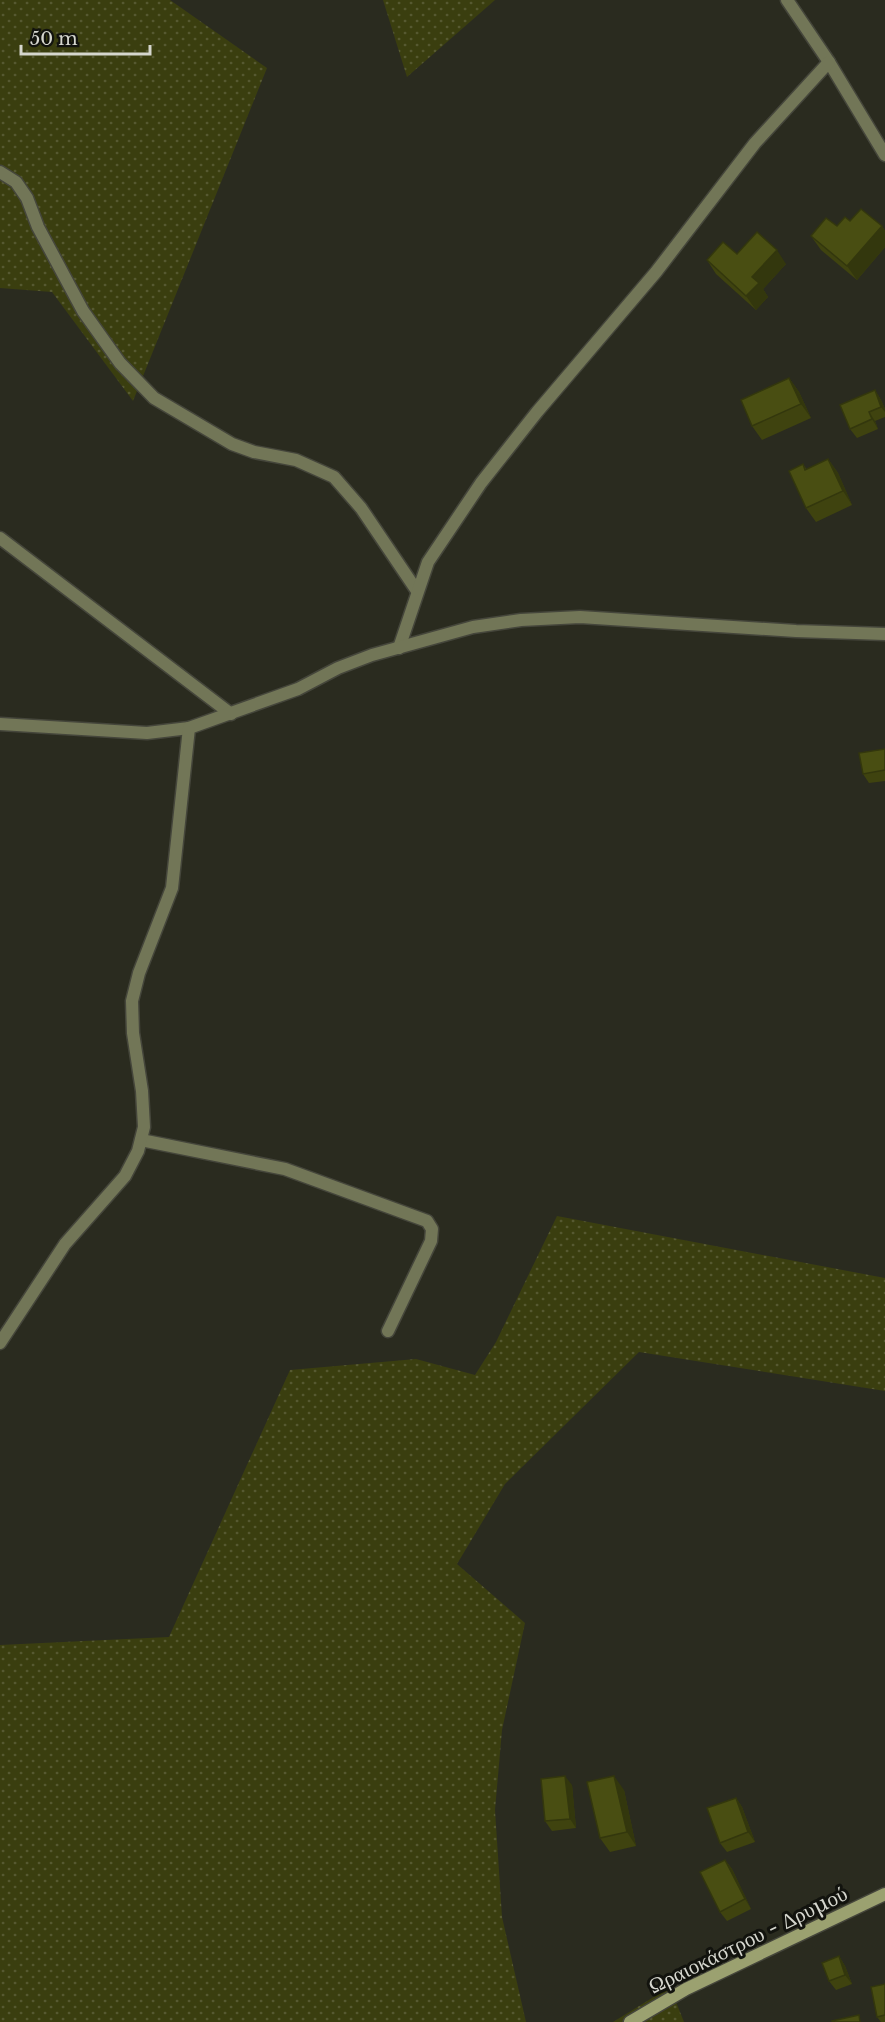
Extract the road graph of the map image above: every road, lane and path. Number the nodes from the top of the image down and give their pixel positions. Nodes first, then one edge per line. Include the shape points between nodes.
1 (787, 0) edge
2 (829, 62) junction
3 (885, 155) edge
4 (0, 172) edge
5 (0, 538) edge
6 (417, 591) junction
7 (885, 634) edge
8 (399, 648) junction
9 (231, 714) junction
10 (0, 724) edge
11 (189, 728) junction
12 (141, 1140) junction
13 (388, 1331) dead end
14 (0, 1343) edge
15 (885, 1894) edge
16 (630, 2022) edge

1 - 2 street
2 - 3 street
2 - 6 street via 755,142 656,272 523,429 445,533
4 - 6 street via 16,182 27,198 82,311 120,363 154,398 232,444 296,460 334,477 361,508
5 - 9 street
6 - 8 street
7 - 8 street via 579,617 473,627
8 - 9 street via 338,668 298,689
9 - 11 street
10 - 11 street via 147,733
11 - 12 street via 172,888 132,1001 143,1100
12 - 13 street via 285,1169 427,1221 432,1229 430,1241
12 - 14 street via 125,1176 65,1244
15 - 16 main road, Ωραιοκάστρου - Δρυμού via 686,1989

